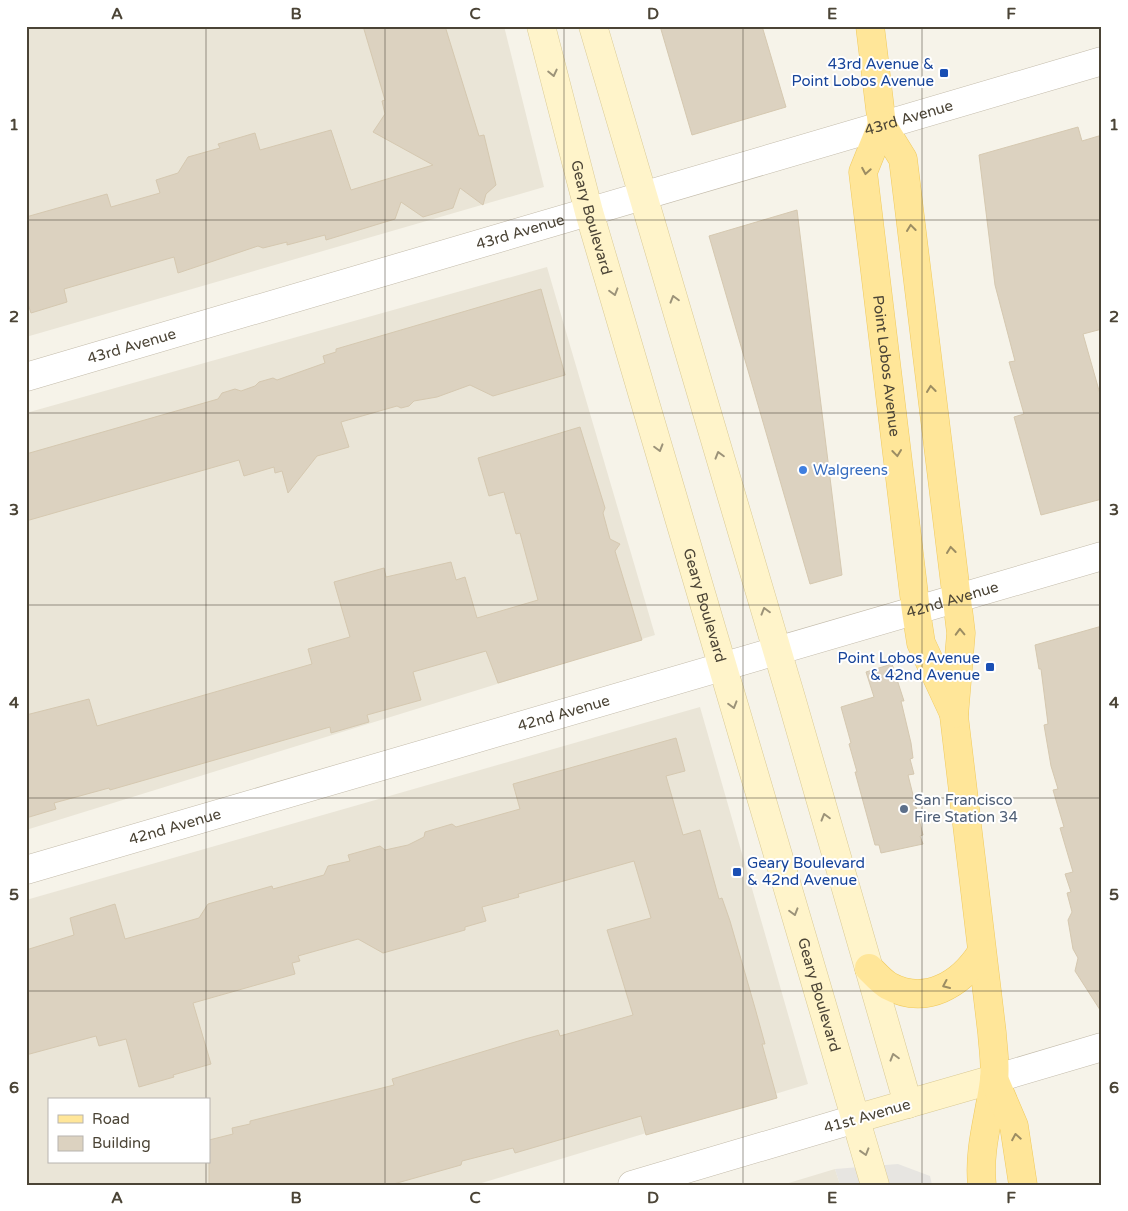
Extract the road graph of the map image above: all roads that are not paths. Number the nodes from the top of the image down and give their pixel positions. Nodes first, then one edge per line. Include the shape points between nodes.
1 (541, 26) edge
2 (593, 26) edge
3 (870, 26) edge
4 (1102, 62) edge
5 (882, 125) junction
6 (644, 196) junction
7 (589, 212) junction
8 (26, 377) edge
9 (1102, 556) edge
10 (957, 598) junction
11 (916, 611) junction
12 (777, 651) junction
13 (723, 667) junction
14 (954, 716) junction
15 (26, 870) edge
16 (981, 953) junction
17 (868, 968) junction
18 (1102, 1047) edge
19 (994, 1078) junction
20 (908, 1104) junction
21 (855, 1119) junction
22 (632, 1185) edge
23 (875, 1185) edge
24 (982, 1185) edge
25 (1024, 1185) edge

1 -> 7 street, Geary Boulevard
2 - 6 street
3 - 5 main road, Point Lobos Avenue
4 - 5 street, 43rd Avenue
5 - 6 street, 43rd Avenue
10 -> 5 main road, Point Lobos Avenue via 903,159
5 -> 11 main road, Point Lobos Avenue via 864,172
6 - 7 street, 43rd Avenue
12 -> 6 street
7 - 8 street, 43rd Avenue
7 -> 13 street, Geary Boulevard
9 - 10 street, 42nd Avenue
10 - 11 street, 42nd Avenue
14 -> 10 main road via 961,633
11 - 12 street, 42nd Avenue
11 - 14 main road via 921,643
12 - 13 street, 42nd Avenue
17 -> 12 street
13 - 15 street, 42nd Avenue
13 -> 21 street, Geary Boulevard
14 - 16 main road
16 -> 17 main road via 960,979 930,992 902,992 887,985
16 - 19 main road via 992,1034
20 -> 17 street
18 - 19 street, 41st Avenue
19 - 20 street, 41st Avenue
19 - 24 main road via 980,1168
25 -> 19 main road via 1014,1126
20 - 21 street, 41st Avenue
21 - 22 street, 41st Avenue
21 -> 23 street, Geary Boulevard

